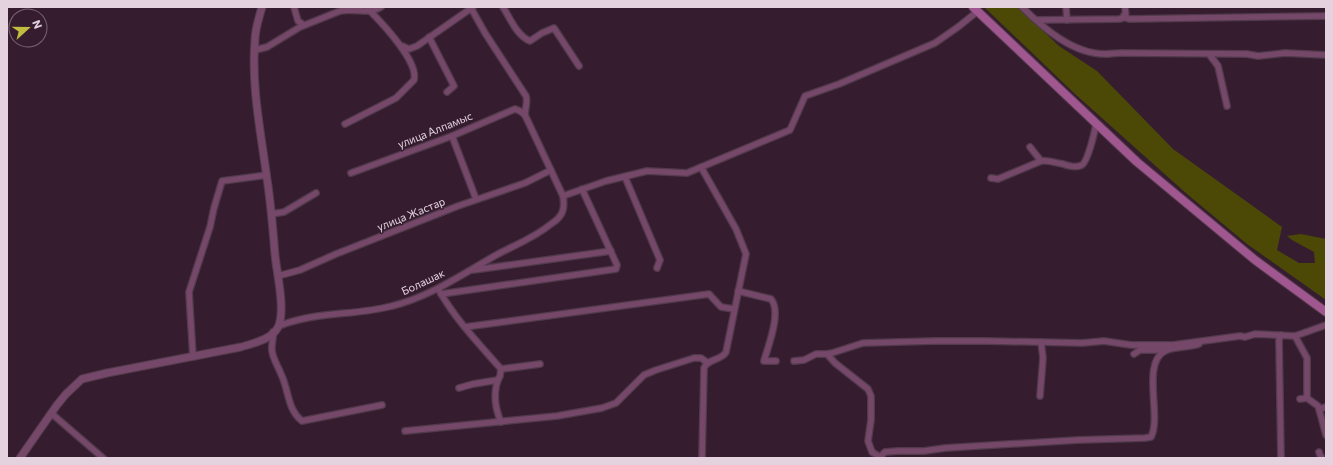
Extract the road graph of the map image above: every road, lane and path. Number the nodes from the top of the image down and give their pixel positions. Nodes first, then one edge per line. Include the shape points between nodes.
1 (294, 7) edge
2 (381, 7) edge
3 (503, 7) edge
4 (1022, 7) edge
5 (1066, 7) edge
6 (1125, 7) edge
7 (262, 8) edge
8 (472, 8) edge
9 (369, 9) edge
10 (975, 9) edge
11 (1326, 16) edge
12 (1124, 17) junction
13 (1142, 18) junction
14 (1035, 20) junction
15 (1068, 20) junction
16 (304, 25) junction
17 (429, 37) junction
18 (401, 46) junction
19 (255, 50) junction
20 (1209, 54) junction
21 (1326, 55) edge
22 (579, 66) dead end
23 (447, 92) dead end
24 (1227, 106) dead end
25 (525, 115) junction
26 (1096, 123) junction
27 (345, 124) dead end
28 (452, 136) junction
29 (1030, 147) dead end
30 (1041, 161) junction
31 (701, 167) junction
32 (551, 170) junction
33 (351, 172) dead end
34 (267, 175) junction
35 (625, 176) junction
36 (992, 178) dead end
37 (582, 189) junction
38 (316, 193) dead end
39 (564, 196) junction
40 (476, 199) junction
41 (271, 214) junction
42 (611, 251) junction
43 (657, 268) dead end
44 (468, 270) junction
45 (278, 276) junction
46 (437, 289) junction
47 (738, 291) junction
48 (441, 294) junction
49 (734, 309) junction
50 (1326, 312) edge
51 (1326, 325) edge
52 (278, 326) junction
53 (465, 326) junction
54 (273, 332) junction
55 (1281, 335) junction
56 (1295, 336) junction
57 (1206, 340) junction
58 (1041, 342) junction
59 (1166, 350) junction
60 (827, 354) junction
61 (1134, 354) dead end
62 (193, 357) junction
63 (776, 361) dead end
64 (794, 361) dead end
65 (708, 363) junction
66 (540, 364) dead end
67 (500, 369) junction
68 (498, 380) junction
69 (459, 388) dead end
70 (1040, 396) dead end
71 (382, 405) dead end
72 (1326, 407) edge
73 (1319, 409) junction
74 (52, 413) junction
75 (501, 422) junction
76 (405, 432) dead end
77 (1326, 435) edge
78 (1319, 452) dead end
79 (20, 458) edge
80 (103, 458) edge
81 (702, 458) edge
82 (880, 458) edge
83 (1282, 458) edge
84 (1322, 458) edge

1 - 16 street via 298,21
2 - 9 street via 375,11
3 - 22 street via 525,40 530,41 554,28
4 - 14 street
5 - 15 street
6 - 12 street
6 - 13 street via 1132,15
7 - 19 street
8 - 17 street
8 - 25 street via 526,96
9 - 16 street via 346,10
9 - 18 street
10 - 26 main road
10 - 31 street via 958,27 935,43 805,96 790,130
11 - 13 street
12 - 13 street
12 - 15 street
14 - 15 street
14 - 20 street via 1064,41 1087,51 1104,54
16 - 19 street via 267,47
17 - 18 street via 412,49
17 - 23 street via 454,86
18 - 27 street via 415,74 414,80 396,98
19 - 34 street via 254,72 258,115
20 - 21 street
20 - 24 street via 1218,66
25 - 28 street, улица Алпамыс via 515,109
25 - 32 street
26 - 30 street via 1089,151 1080,166
26 - 50 main road via 1137,162 1255,260
28 - 33 street, улица Алпамыс
28 - 40 street
29 - 30 street
30 - 36 street via 998,179
31 - 35 street via 687,173 647,171
31 - 47 street via 746,251
32 - 39 street
32 - 40 street, улица Жастар via 525,183
34 - 41 street
34 - 62 street via 222,181 189,292
35 - 37 street
35 - 43 street via 660,260
37 - 39 street
37 - 42 street
38 - 41 street via 284,212
39 - 44 street, Болашак via 560,216 538,235
40 - 45 street, улица Жастар via 300,270
41 - 45 street
42 - 44 street
42 - 48 street via 618,265 616,269
44 - 46 street, Болашак
45 - 52 street
46 - 48 street
46 - 52 street, Болашак via 392,306 308,317
47 - 49 street
47 - 63 street via 774,302 775,318 764,361
48 - 53 street via 457,319
49 - 53 street via 721,307 708,294
49 - 65 street via 726,352 724,356
51 - 56 street
52 - 54 street
53 - 67 street
54 - 62 street via 257,342 241,347
54 - 71 street via 273,356 284,381 289,402 302,421
55 - 56 street
55 - 57 street via 1255,334
55 - 83 street via 1279,340
56 - 73 street via 1308,358 1304,398
57 - 58 street via 1173,345 1131,345 1104,341
57 - 59 street via 1192,347
58 - 60 street via 934,340 863,343
58 - 70 street via 1043,358
59 - 61 street via 1140,350
59 - 82 street via 1155,363 1153,373 1155,427 1151,437 885,452
60 - 64 street via 816,354 804,360
60 - 82 street via 868,389 871,396 868,441 872,452
62 - 74 street via 82,379 66,394
65 - 75 street via 701,358 694,358 644,375 616,403 602,408
65 - 81 street via 704,368
66 - 67 street
67 - 68 street
68 - 69 street
68 - 75 street via 496,407
72 - 73 street
73 - 77 street
74 - 79 street
74 - 80 street
75 - 76 street
78 - 84 street

